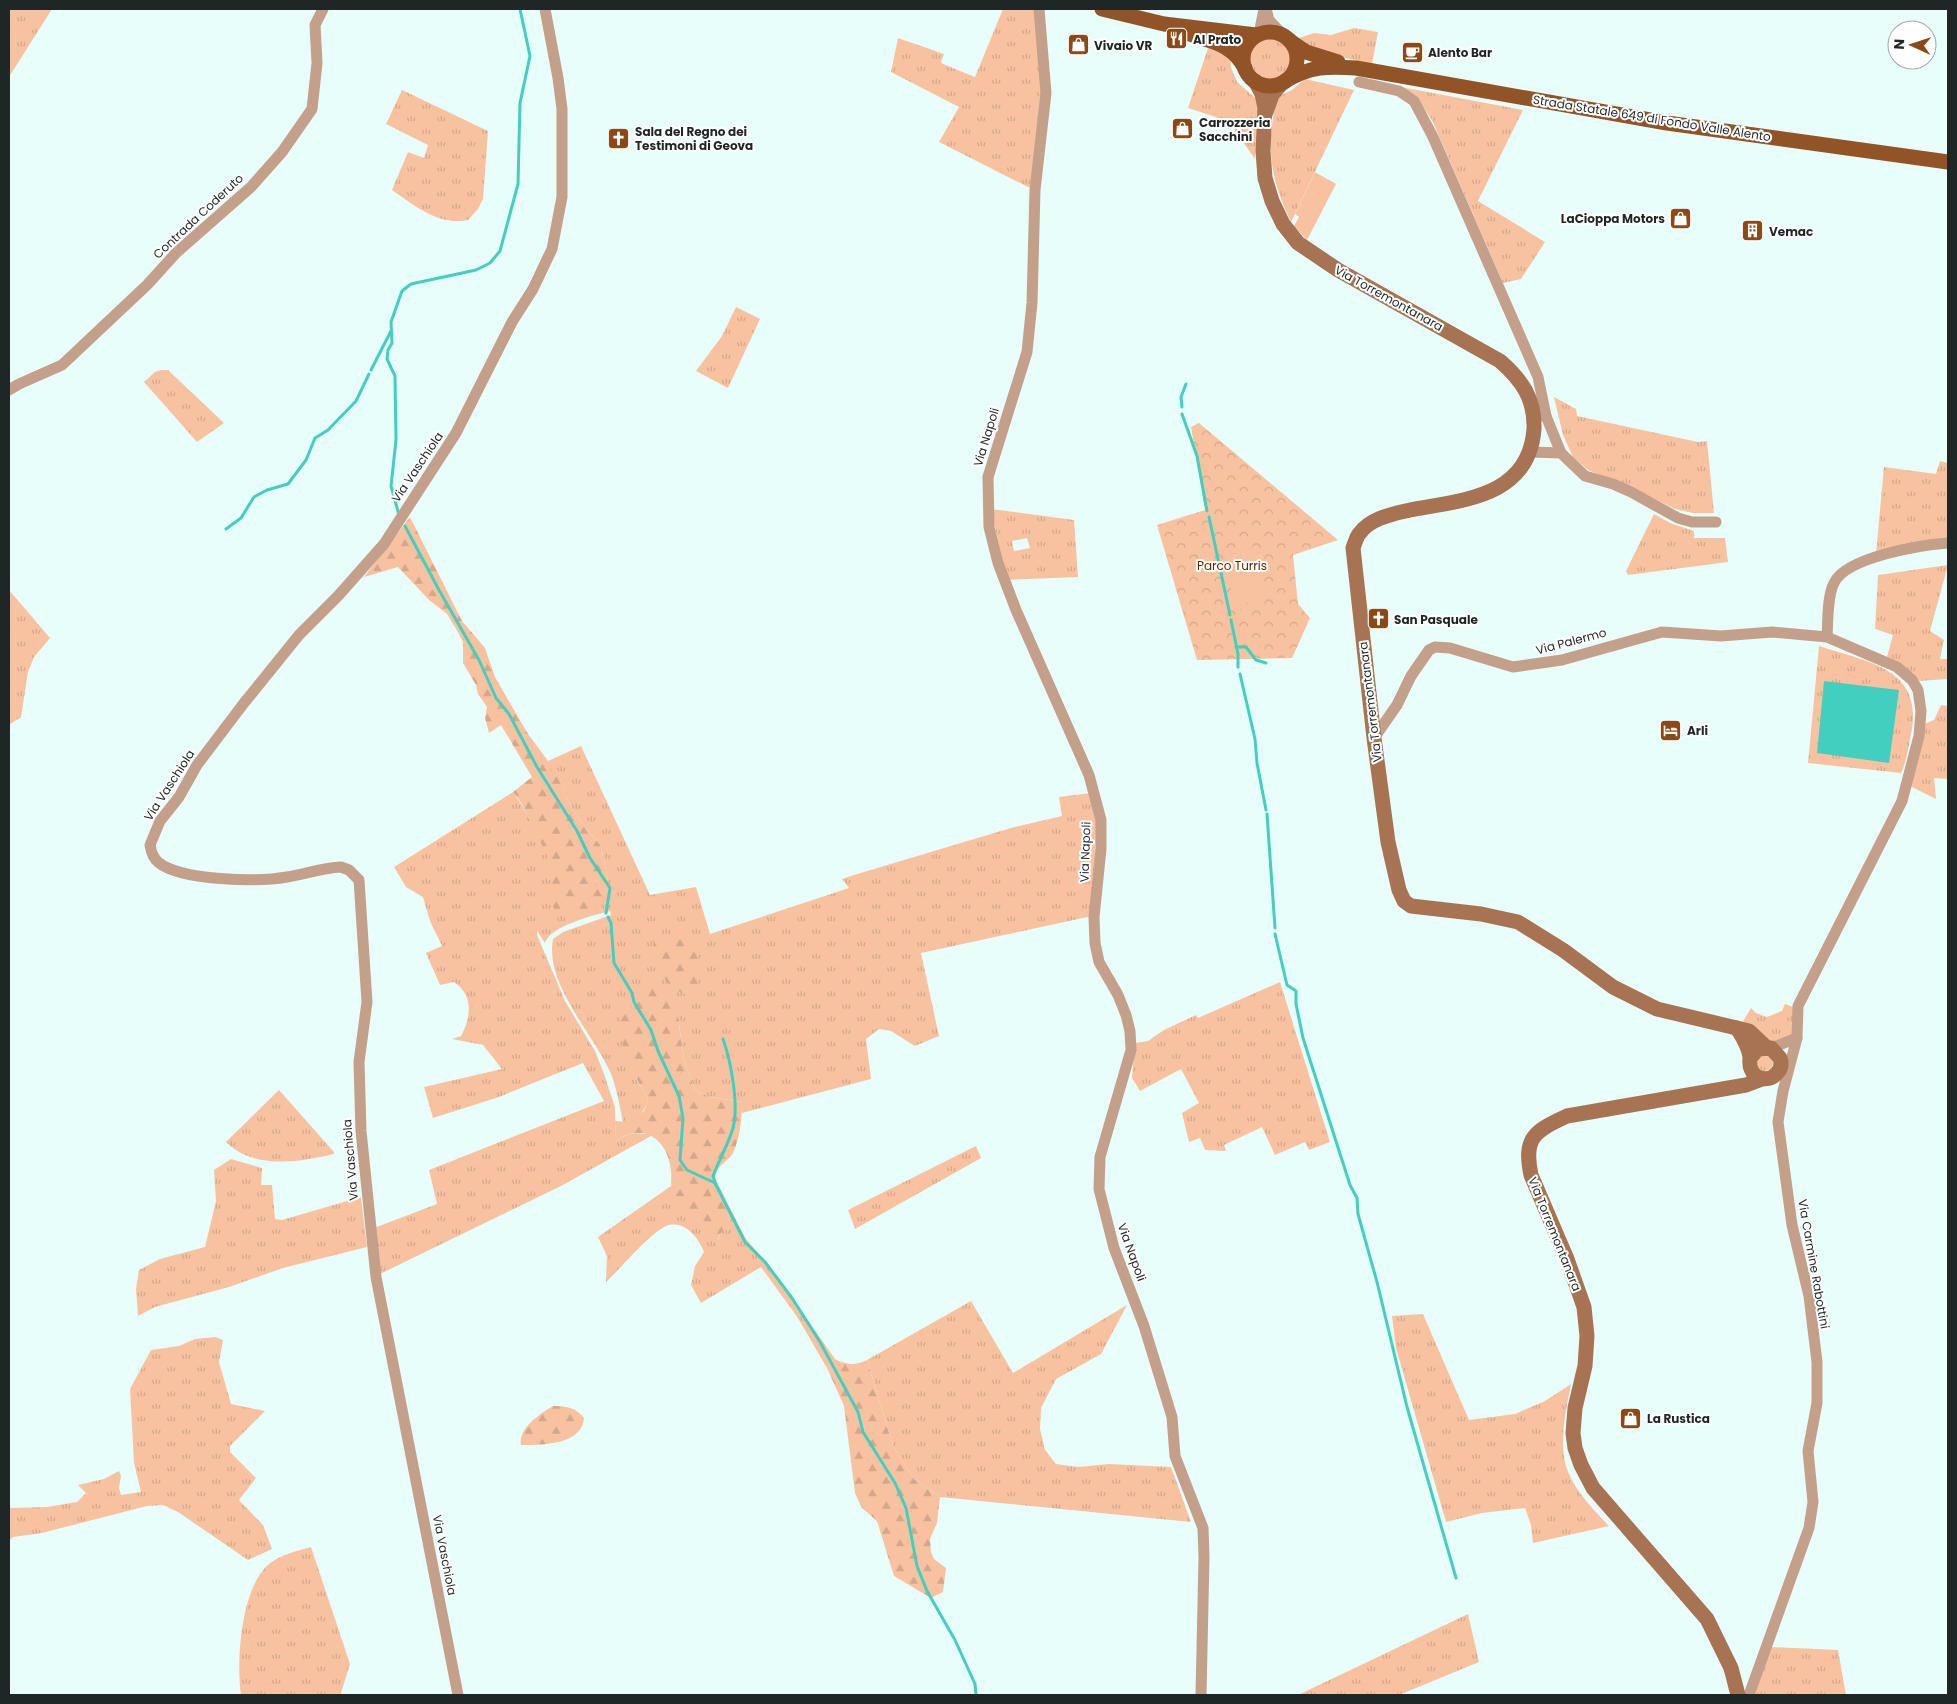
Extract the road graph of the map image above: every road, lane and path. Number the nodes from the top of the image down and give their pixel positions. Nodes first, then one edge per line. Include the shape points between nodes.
1 (323, 9) edge
2 (545, 9) edge
3 (1039, 9) edge
4 (1102, 9) edge
5 (1265, 9) edge
6 (1164, 24) junction
7 (1258, 35) junction
8 (1287, 38) junction
9 (1244, 68) junction
10 (1358, 75) junction
11 (1255, 81) junction
12 (1284, 82) junction
13 (1265, 124) junction
14 (1947, 160) edge
15 (9, 390) edge
16 (1540, 416) junction
17 (1531, 452) junction
18 (1561, 453) junction
19 (1716, 522) dead end
20 (1948, 543) edge
21 (1827, 637) junction
22 (1374, 738) junction
23 (1736, 1028) junction
24 (1797, 1038) junction
25 (1768, 1048) junction
26 (1750, 1063) junction
27 (1764, 1079) junction
28 (1733, 1087) junction
29 (1783, 1091) junction
30 (458, 1695) edge
31 (1201, 1695) edge
32 (1738, 1695) edge
33 (1749, 1695) edge

1 - 15 street, Contrada Coderuto via 316,25 317,63 312,109 282,152 252,186 176,253 147,285 62,365
2 - 30 street, Via Vaschiola via 562,109 562,197 552,249 456,433 384,544 299,635 244,703 197,765 179,797 160,821 150,845 156,860 163,866 211,878 286,877 341,867 355,875 360,885 367,1002 359,1062 361,1131 375,1269
3 - 31 street, Via Napoli via 1046,94 1035,196 1032,303 1027,352 988,477 989,527 998,563 1088,775 1101,820 1095,943 1099,962 1126,1014 1131,1050 1100,1157 1099,1189 1114,1248 1144,1326 1172,1417 1175,1456 1203,1528
4 - 6 main road, Strada Statale 649 di Fondo Valle Alento
5 - 7 street
5 - 8 street via 1269,20
6 - 7 main road, Strada Statale 649 di Fondo Valle Alento
6 - 9 main road, Strada Statale 649 di Fondo Valle Alento via 1224,45 1235,53
7 - 8 main road, Strada Statale 649 di Fondo Valle Alento via 1267,32
7 - 9 main road via 1244,50
8 - 10 main road, Strada Statale 649 di Fondo Valle Alento via 1306,52
8 - 12 main road via 1297,58 1296,67
9 - 11 main road, Strada Statale 649 di Fondo Valle Alento
10 - 12 main road, Strada Statale 649 di Fondo Valle Alento via 1320,67
10 - 14 main road, Strada Statale 649 di Fondo Valle Alento via 1666,123
10 - 16 street, Via Torremontanara via 1414,102 1433,137 1538,377
11 - 12 main road, Strada Statale 649 di Fondo Valle Alento via 1268,86
11 - 13 street, Via Torremontanara via 1264,101
12 - 13 street, Via Torremontanara via 1270,100
13 - 16 street, Via Torremontanara via 1263,151 1267,186 1282,224 1298,242 1338,270 1500,361 1525,387
16 - 17 street, Via Torremontanara
16 - 18 street
17 - 18 street
17 - 22 street, Via Torremontanara via 1514,476 1496,490 1388,514 1369,524 1359,534 1353,548 1353,562
18 - 19 street via 1585,476 1622,488 1678,518 1692,522
20 - 21 street via 1872,557 1844,571 1834,583
21 - 22 street, Via Palermo via 1772,632 1721,636 1662,632 1562,660 1512,668 1435,646 1411,676 1397,705
21 - 24 street, Via Palermo via 1897,667 1918,690 1921,710 1919,736 1902,801 1798,1006
22 - 23 street, Via Torremontanara via 1388,842 1399,890 1406,902 1518,922 1613,987 1658,1009
23 - 25 street via 1749,1031
23 - 26 street
24 - 25 street
24 - 29 street, Via Carmine Rabottini
25 - 26 street via 1758,1049
25 - 27 street via 1779,1055 1781,1066 1778,1073
26 - 27 street via 1755,1075
26 - 28 street via 1743,1079
27 - 28 street, Via Torremontanara
27 - 29 street
28 - 32 street, Via Torremontanara via 1567,1116 1540,1128 1532,1138 1528,1161 1584,1307 1586,1366 1575,1408 1573,1433 1581,1465 1593,1488 1707,1619 1731,1668
29 - 33 street, Via Carmine Rabottini via 1779,1133 1792,1225 1809,1296 1817,1362 1817,1403 1808,1451 1813,1502 1809,1528

